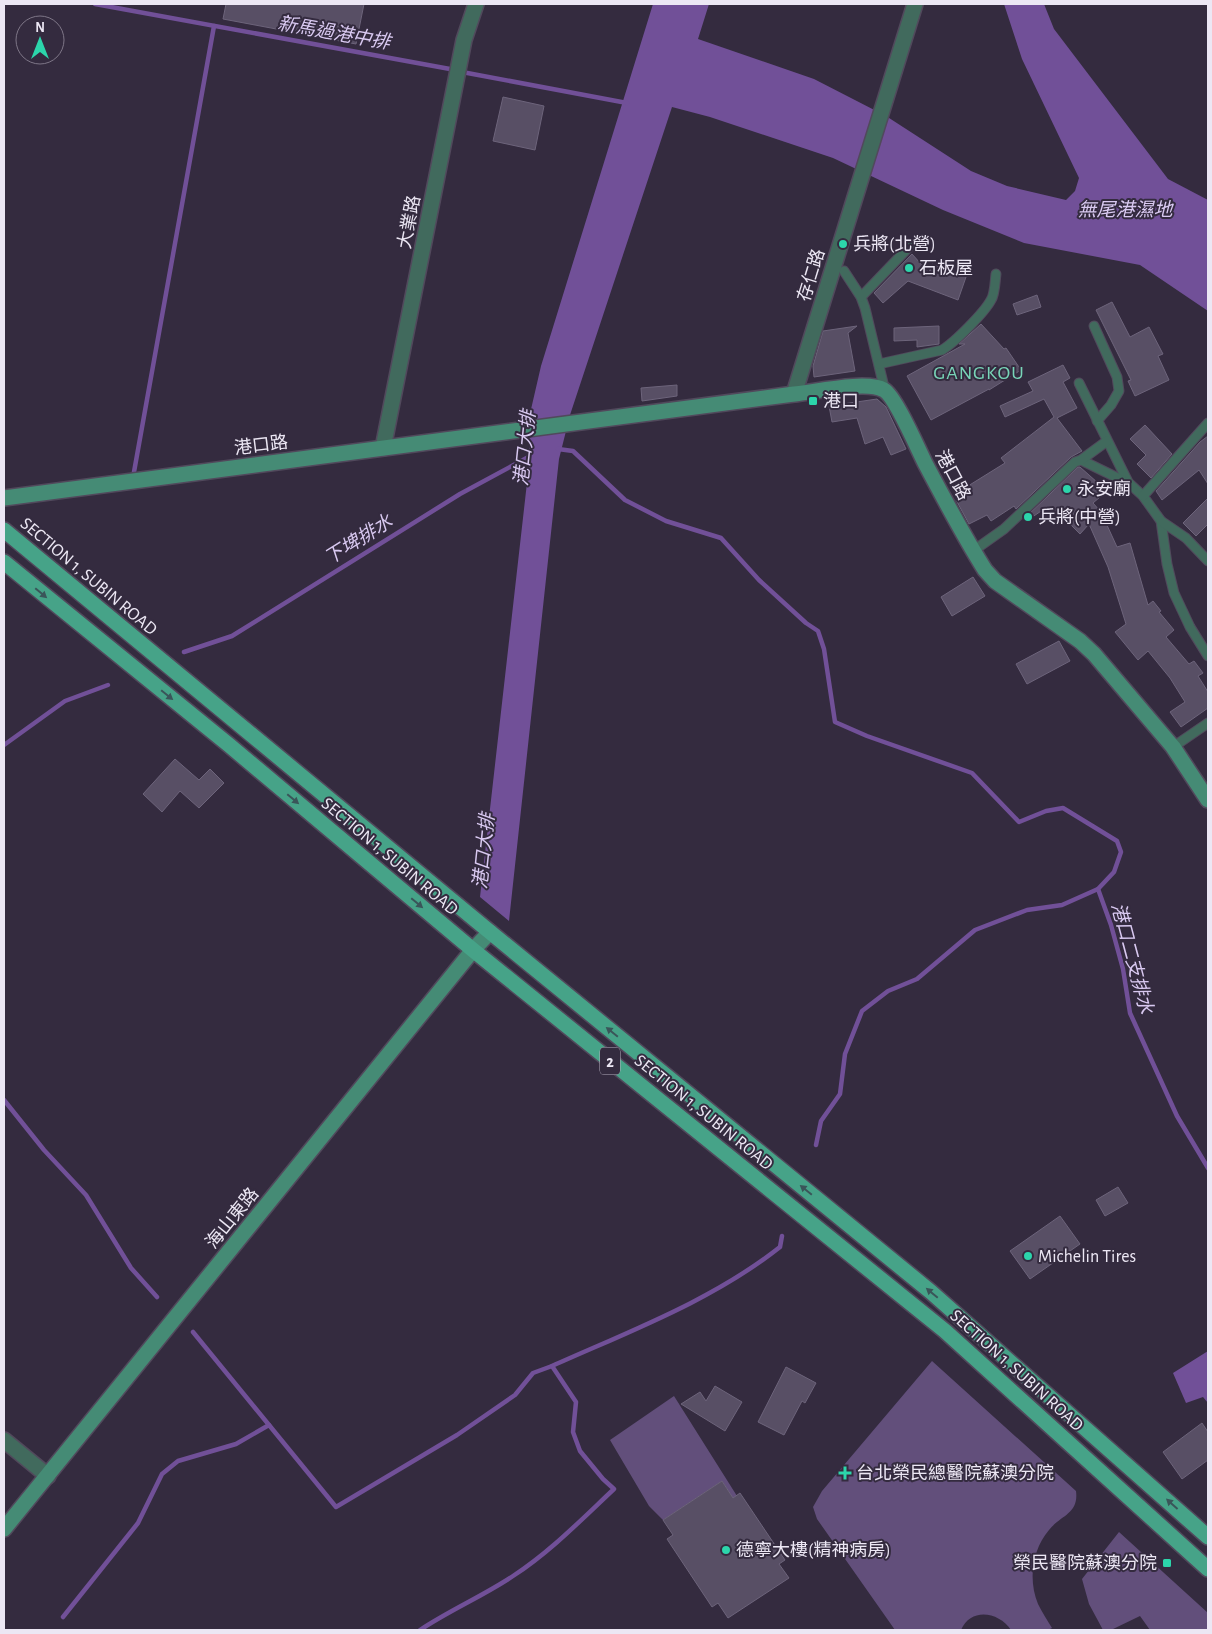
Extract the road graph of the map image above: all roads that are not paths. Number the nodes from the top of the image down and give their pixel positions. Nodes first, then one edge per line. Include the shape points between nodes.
1 (476, 4) edge
2 (915, 4) edge
3 (910, 246) dead end
4 (839, 266) junction
5 (996, 274) dead end
6 (861, 297) junction
7 (1094, 326) dead end
8 (879, 364) junction
9 (1079, 383) dead end
10 (885, 390) junction
11 (794, 394) junction
12 (1097, 421) junction
13 (1208, 423) edge
14 (1107, 441) junction
15 (383, 448) junction
16 (1081, 460) junction
17 (1130, 484) junction
18 (1142, 496) junction
19 (4, 498) edge
20 (1161, 521) junction
21 (4, 530) edge
22 (973, 551) junction
23 (1208, 561) edge
24 (4, 562) edge
25 (1208, 656) edge
26 (1208, 723) edge
27 (243, 727) junction
28 (229, 745) junction
29 (1173, 747) junction
30 (1208, 800) edge
31 (490, 932) junction
32 (473, 950) junction
33 (4, 1440) edge
34 (48, 1476) junction
35 (4, 1529) edge
36 (1208, 1537) edge
37 (1208, 1569) edge

1 - 15 street, 大業路 via 464,40
2 - 4 street, 存仁路 via 864,166
3 - 6 lane
4 - 6 lane
4 - 11 street, 存仁路
5 - 8 lane via 992,300 947,347
6 - 8 lane
7 - 12 lane via 1117,377 1119,390
8 - 10 lane
9 - 12 lane
10 - 11 street via 858,386
10 - 22 street, 港口路
11 - 15 street, 港口路
12 - 14 lane
13 - 18 lane
14 - 16 lane
14 - 17 lane
15 - 19 street, 港口路
16 - 17 lane
16 - 22 lane via 1075,462 1004,529
17 - 18 lane
18 - 20 lane
20 - 23 lane via 1186,538
20 - 25 lane via 1166,564 1174,593
21 - 27 main road, SECTION 1, SUBIN ROAD / 2
22 - 29 street, 港口路 via 995,581 1094,654
24 -> 28 main road, SECTION 1, SUBIN ROAD / 2
26 - 29 lane
27 - 28 main road
27 - 31 main road, SECTION 1, SUBIN ROAD / 2
28 -> 32 main road, SECTION 1, SUBIN ROAD / 2
29 - 30 street, 港口路
31 - 32 street, 海山東路
36 -> 31 main road, SECTION 1, SUBIN ROAD / 2 via 931,1292
32 - 34 street, 海山東路
32 - 37 main road, SECTION 1, SUBIN ROAD / 2 via 945,1331
33 - 34 street
34 - 35 street, 海山東路

